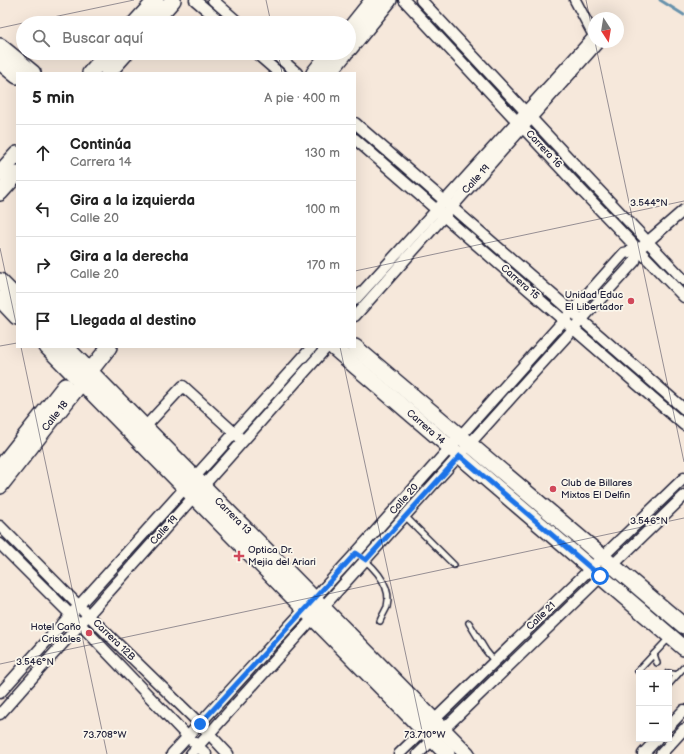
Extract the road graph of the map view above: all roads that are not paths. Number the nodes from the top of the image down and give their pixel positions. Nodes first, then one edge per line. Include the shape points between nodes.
1 (156, 0) edge
2 (173, 0) edge
3 (195, 0) edge
4 (212, 0) edge
5 (373, 0) edge
6 (389, 0) edge
7 (404, 0) edge
8 (421, 0) edge
9 (575, 0) edge
10 (141, 16) edge
11 (159, 16) edge
12 (214, 16) edge
13 (231, 16) edge
14 (356, 21) edge
15 (588, 24) edge
16 (356, 40) edge
17 (0, 46) edge
18 (588, 48) edge
19 (16, 59) edge
20 (17, 60) edge
21 (102, 60) edge
22 (120, 60) edge
23 (264, 60) edge
24 (282, 60) edge
25 (324, 60) edge
26 (339, 60) edge
27 (0, 62) edge
28 (32, 72) edge
29 (91, 72) edge
30 (109, 72) edge
31 (278, 72) edge
32 (296, 72) edge
33 (315, 72) edge
34 (330, 72) edge
35 (16, 75) edge
36 (528, 115) junction
37 (356, 124) edge
38 (520, 124) junction
39 (356, 140) edge
40 (16, 155) edge
41 (573, 163) junction
42 (564, 171) junction
43 (0, 173) edge
44 (16, 175) edge
45 (591, 182) junction
46 (581, 190) junction
47 (0, 193) edge
48 (448, 204) junction
49 (684, 210) edge
50 (440, 213) junction
51 (648, 242) junction
52 (638, 250) junction
53 (504, 253) junction
54 (397, 260) junction
55 (497, 262) junction
56 (684, 280) edge
57 (0, 281) edge
58 (16, 297) edge
59 (684, 297) edge
60 (0, 299) edge
61 (356, 299) edge
62 (572, 311) junction
63 (356, 315) edge
64 (16, 316) edge
65 (564, 320) junction
66 (582, 320) junction
67 (574, 329) junction
68 (356, 347) edge
69 (48, 348) edge
70 (67, 348) edge
71 (95, 348) edge
72 (108, 348) edge
73 (311, 348) edge
74 (326, 348) edge
75 (334, 348) edge
76 (518, 371) junction
77 (82, 373) junction
78 (527, 380) junction
79 (267, 397) junction
80 (275, 405) junction
81 (684, 409) edge
82 (684, 425) edge
83 (145, 427) junction
84 (234, 433) junction
85 (465, 440) junction
86 (243, 441) junction
87 (455, 452) junction
88 (0, 468) edge
89 (684, 478) edge
90 (0, 486) edge
91 (194, 487) junction
92 (684, 496) edge
93 (405, 516) junction
94 (0, 526) edge
95 (0, 544) edge
96 (356, 553) junction
97 (121, 559) junction
98 (366, 560) junction
99 (607, 561) junction
100 (454, 565) dead end
101 (132, 566) junction
102 (596, 572) junction
103 (79, 606) junction
104 (314, 608) junction
105 (70, 615) junction
106 (88, 615) junction
107 (380, 621) dead end
108 (469, 623) dead end
109 (80, 624) junction
110 (684, 626) edge
111 (670, 636) junction
112 (683, 646) edge
113 (41, 648) junction
114 (654, 654) junction
115 (52, 656) junction
116 (494, 662) junction
117 (658, 663) dead end
118 (684, 667) edge
119 (640, 670) edge
120 (672, 674) edge
121 (677, 675) junction
122 (672, 681) edge
123 (0, 693) edge
124 (684, 710) edge
125 (0, 714) edge
126 (672, 723) edge
127 (200, 724) junction
128 (433, 730) junction
129 (684, 730) edge
130 (209, 734) junction
131 (188, 737) junction
132 (654, 742) edge
133 (198, 746) junction
134 (172, 754) edge
135 (191, 754) edge
136 (206, 754) edge
137 (228, 754) edge
138 (399, 754) edge
139 (418, 754) edge
140 (447, 754) edge
141 (467, 754) edge
142 (643, 754) edge
143 (661, 754) edge

1 - 10 street
2 - 11 street
3 - 12 street
4 - 13 street
5 - 14 street
6 - 16 street
7 - 38 street, Carrera 16
8 - 36 street, Carrera 16
9 - 15 street
17 - 19 street
18 - 36 street, Calle 19
20 - 28 street
21 - 29 street
22 - 30 street
23 - 31 street
24 - 32 street
25 - 33 street
26 - 34 street
27 - 35 street
36 - 38 street, Calle 19
36 - 41 street, Carrera 16
37 - 48 street, Carrera 15
38 - 42 street, Carrera 16
38 - 48 street, Calle 19
39 - 50 street, Carrera 15
40 - 43 street
41 - 42 street
41 - 45 street, Carrera 16
42 - 46 street, Carrera 16
44 - 47 street
45 - 46 street
45 - 51 street, Carrera 16
46 - 52 street, Carrera 16
48 - 50 street, Calle 19
48 - 53 street, Carrera 15
49 - 51 street, Calle 20
50 - 54 street, Calle 19
50 - 55 street, Carrera 15
51 - 52 street, Calle 20
51 - 56 street, Carrera 16
52 - 59 street, Carrera 16
52 - 62 street, Calle 20 via 624,253
52 - 66 street, Calle 20 via 635,261
53 - 55 street
53 - 62 street, Carrera 15
54 - 61 street, Calle 19
54 - 63 street, Calle 19
55 - 65 street, Carrera 15
57 - 58 street
60 - 64 street
62 - 65 street, Calle 20
62 - 66 street, Carrera 15
65 - 67 street, Carrera 15
65 - 76 street, Calle 20
66 - 67 street, Calle 20
66 - 81 street, Carrera 15
67 - 78 street, Calle 20
67 - 82 street, Carrera 15
68 - 85 street, Carrera 14
69 - 77 street, Carrera 13
70 - 77 street, Carrera 13
71 - 77 street, Calle 18
72 - 77 street, Calle 18
73 - 79 street, Calle 19
74 - 80 street, Calle 19
75 - 87 street, Carrera 14
76 - 78 street
76 - 85 street, Calle 20
77 - 83 street, Carrera 13
77 - 88 street, Calle 18
77 - 90 street, Calle 18
77 - 91 street, Carrera 13
78 - 85 street, Calle 20
79 - 80 street
79 - 84 street, Calle 19
80 - 86 street, Calle 19
83 - 84 street via 183,386
83 - 91 street, Carrera 13
84 - 86 street
84 - 91 street, Calle 19
85 - 87 street, Calle 20
85 - 99 street, Carrera 14
86 - 91 street, Calle 19
87 - 93 street, Calle 20
87 - 96 street, Calle 20
87 - 102 street, Carrera 14
89 - 99 street, Calle 21
91 - 97 street, Calle 19
91 - 101 street, Calle 19
91 - 104 street, Carrera 13
92 - 99 street, Calle 21
93 - 98 street, Calle 20
93 - 100 lane
94 - 103 street, Carrera 12B
95 - 105 street, Carrera 12B
96 - 98 lane
96 - 104 street, Calle 20
97 - 101 street
97 - 103 street, Calle 19
98 - 104 street, Calle 20
98 - 107 lane via 384,582 387,590 387,606
99 - 102 street, Calle 21
99 - 110 street, Carrera 14
101 - 106 street, Calle 19
102 - 111 street, Carrera 14
102 - 116 street, Calle 21
102 - 128 street, Calle 21
103 - 105 street, Calle 19
103 - 106 street, Carrera 12B
104 - 127 street, Calle 20
104 - 128 street, Carrera 13
104 - 130 street, Calle 20
105 - 109 street, Carrera 12B
105 - 113 street, Calle 19
106 - 109 street, Calle 19
106 - 127 street, Carrera 12B
108 - 116 lane
109 - 115 street, Calle 19
109 - 131 street, Carrera 12B
111 - 112 street, Carrera 14
111 - 114 lane
113 - 115 street
113 - 123 street, Calle 19
114 - 117 lane
114 - 119 lane
115 - 125 street, Calle 19
116 - 128 street, Calle 21
118 - 121 lane
120 - 121 lane
121 - 122 lane
124 - 126 street
127 - 130 street, Carrera 12B
127 - 131 street, Calle 20
128 - 138 street, Calle 21
128 - 139 street, Calle 21
128 - 140 street, Carrera 13
128 - 141 street, Carrera 13
129 - 143 street
130 - 133 street, Calle 20
130 - 137 street, Carrera 12B
131 - 133 street, Carrera 12B
131 - 134 street, Calle 20
132 - 142 street
133 - 135 street, Calle 20
133 - 136 street, Carrera 12B

